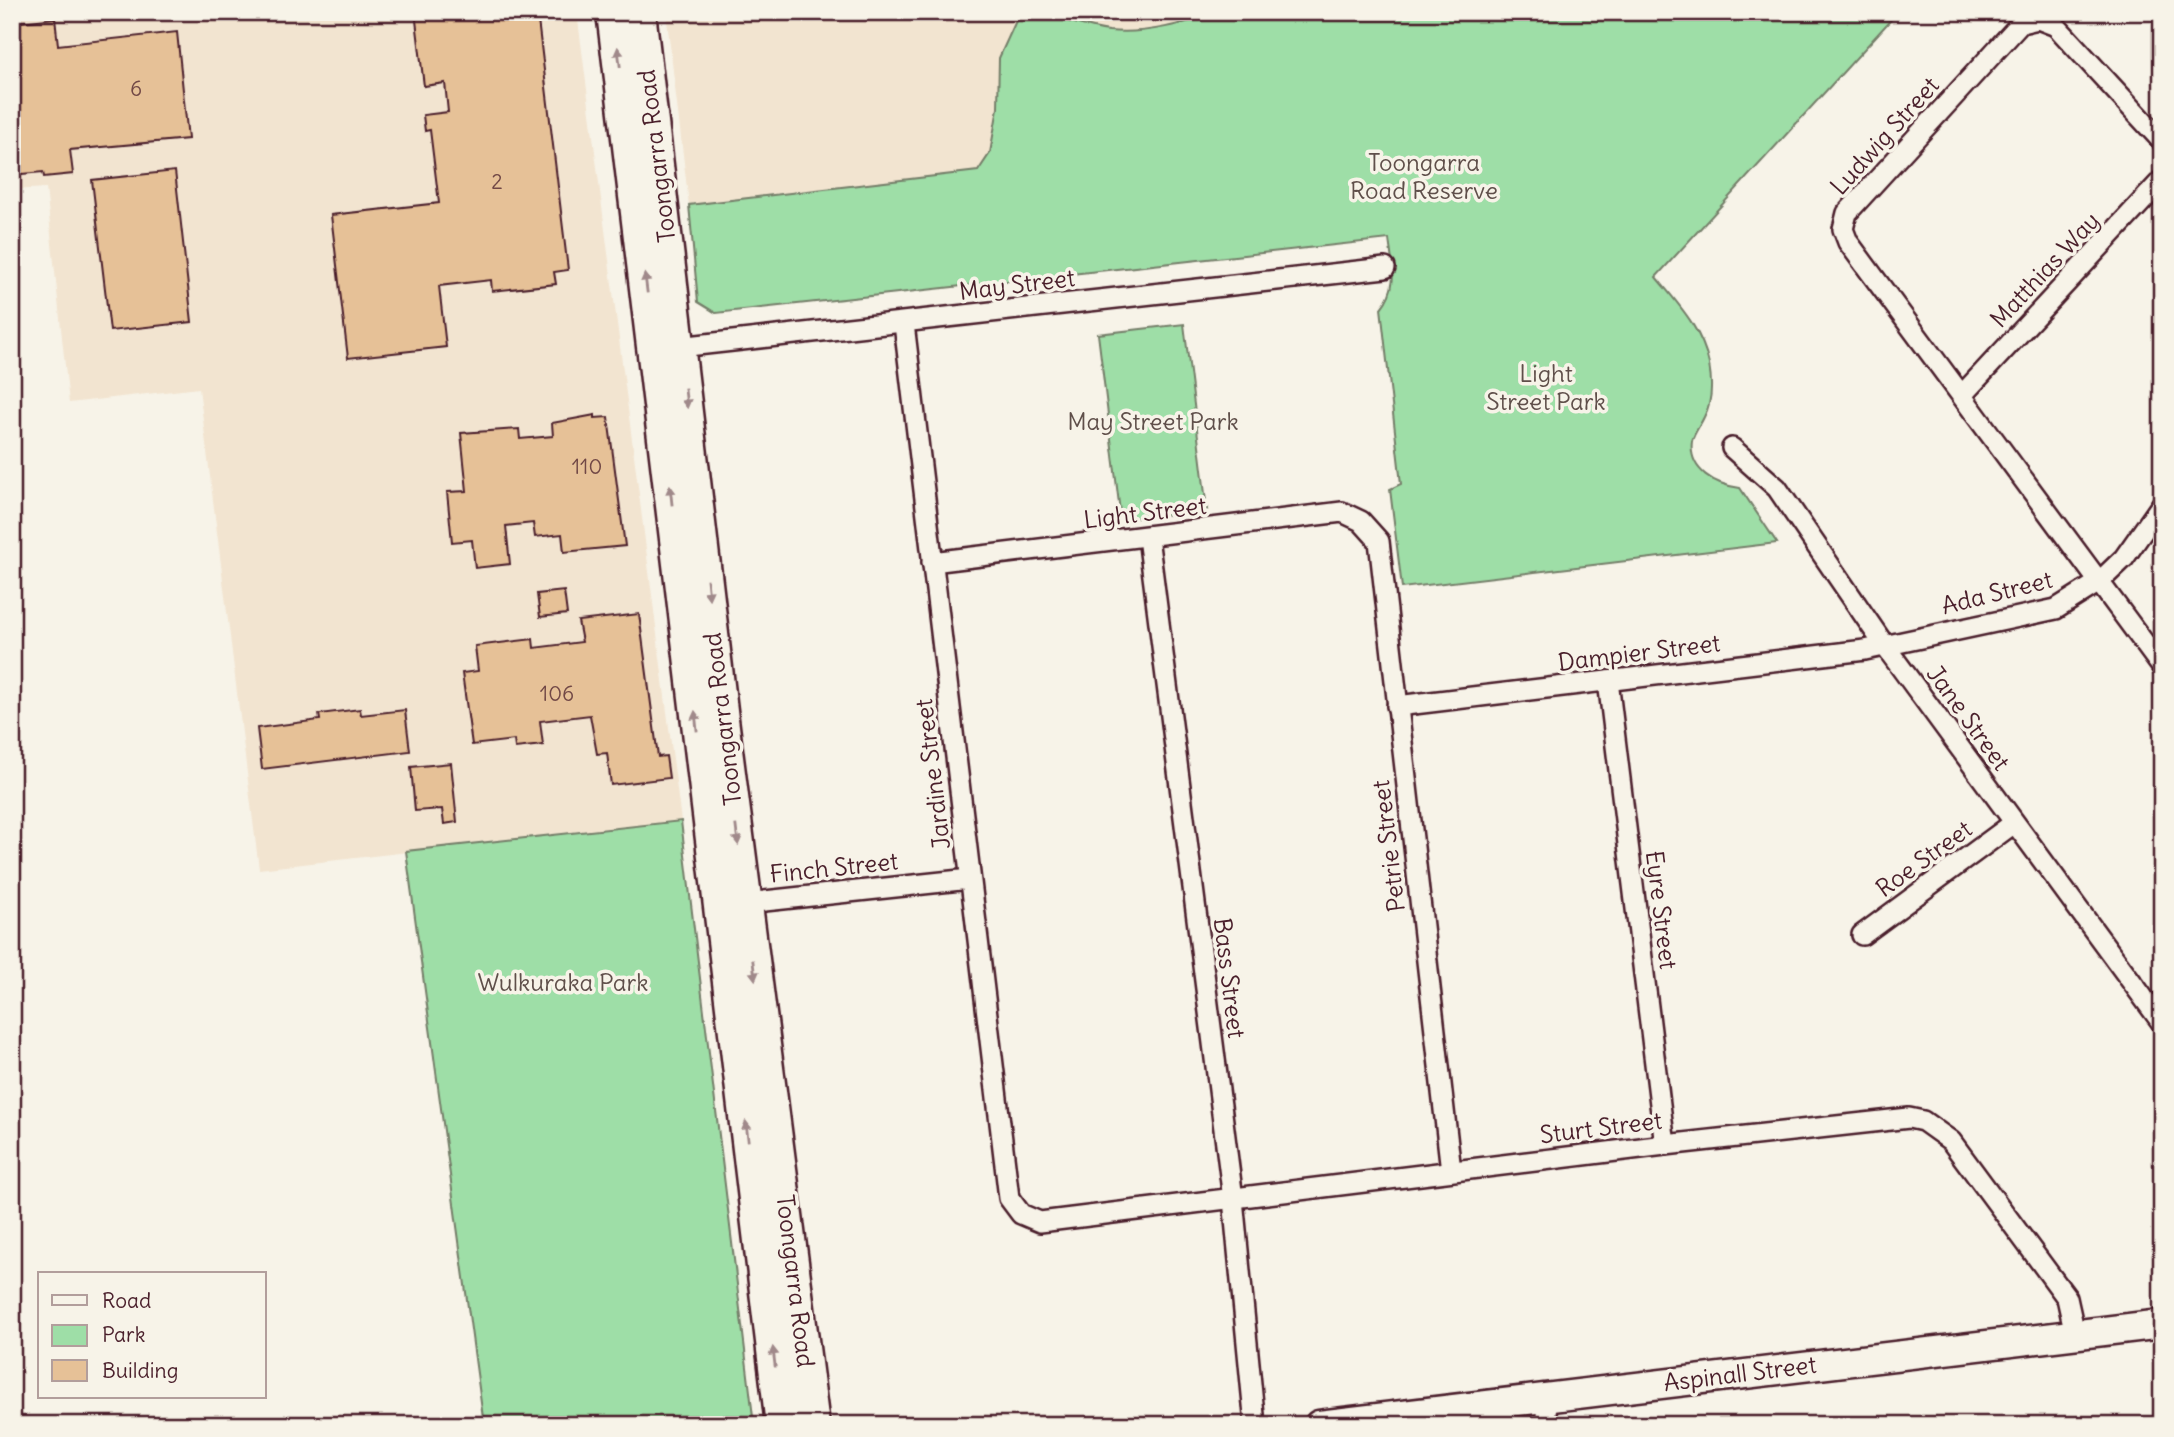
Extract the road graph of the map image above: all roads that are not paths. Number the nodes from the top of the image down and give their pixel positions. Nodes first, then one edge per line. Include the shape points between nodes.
1 (613, 12) edge
2 (639, 12) edge
3 (2162, 141) edge
4 (2162, 180) edge
5 (1385, 268) dead end
6 (904, 324) junction
7 (667, 349) junction
8 (1963, 394) junction
9 (1732, 448) dead end
10 (2162, 504) edge
11 (1362, 521) joint
12 (1149, 537) junction
13 (932, 562) junction
14 (2099, 582) junction
15 (1885, 646) junction
16 (2162, 667) edge
17 (1608, 681) junction
18 (1397, 706) junction
19 (2014, 823) junction
20 (970, 879) junction
21 (746, 903) junction
22 (1862, 935) dead end
23 (2162, 1023) edge
24 (1665, 1145) junction
25 (1451, 1171) junction
26 (1233, 1199) junction
27 (1021, 1214) joint
28 (2162, 1324) edge
29 (2075, 1334) junction
30 (1546, 1411) edge
31 (782, 1425) edge
32 (813, 1425) edge
33 (1255, 1425) edge
34 (1319, 1425) edge

7 -> 1 main road, Toongarra Road
2 - 7 main road, Toongarra Road
3 - 8 street, Ludwig Street via 2056,26 2038,19 2021,23 1847,213 1843,229 1848,242
4 - 8 street, Matthias Way
5 - 6 street, May Street
6 - 7 street, May Street
6 - 13 street, Jardine Street
7 -> 21 main road, Toongarra Road
31 -> 7 main road, Toongarra Road
8 - 14 street, Ludwig Street
9 - 15 street, Jane Street via 1777,488
10 - 14 street, Ada Street via 2124,558
11 - 12 street, Light Street via 1342,512
11 - 18 street, Petrie Street via 1379,541
12 - 13 street, Light Street
12 - 26 street, Bass Street
13 - 20 street, Jardine Street
14 - 15 street, Ada Street via 2056,609
14 - 16 street, Ludwig Street
15 - 17 street, Dampier Street
15 - 19 street, Jane Street
17 - 18 street, Dampier Street
17 - 24 street, Eyre Street
18 - 25 street, Petrie Street
19 - 22 street, Roe Street
19 - 23 street, Jane Street
20 - 21 street, Finch Street
20 - 27 street, Jardine Street via 1009,1198
21 -> 32 main road, Toongarra Road
24 - 25 street, Sturt Street
24 - 29 street, Sturt Street via 1909,1118 1923,1121 1951,1141 2067,1298
25 - 26 street, Sturt Street
26 - 27 street, Sturt Street via 1041,1222
26 - 33 street, Bass Street
28 - 29 main road, Aspinall Street
29 - 30 main road, Aspinall Street
30 - 34 main road, Aspinall Street

